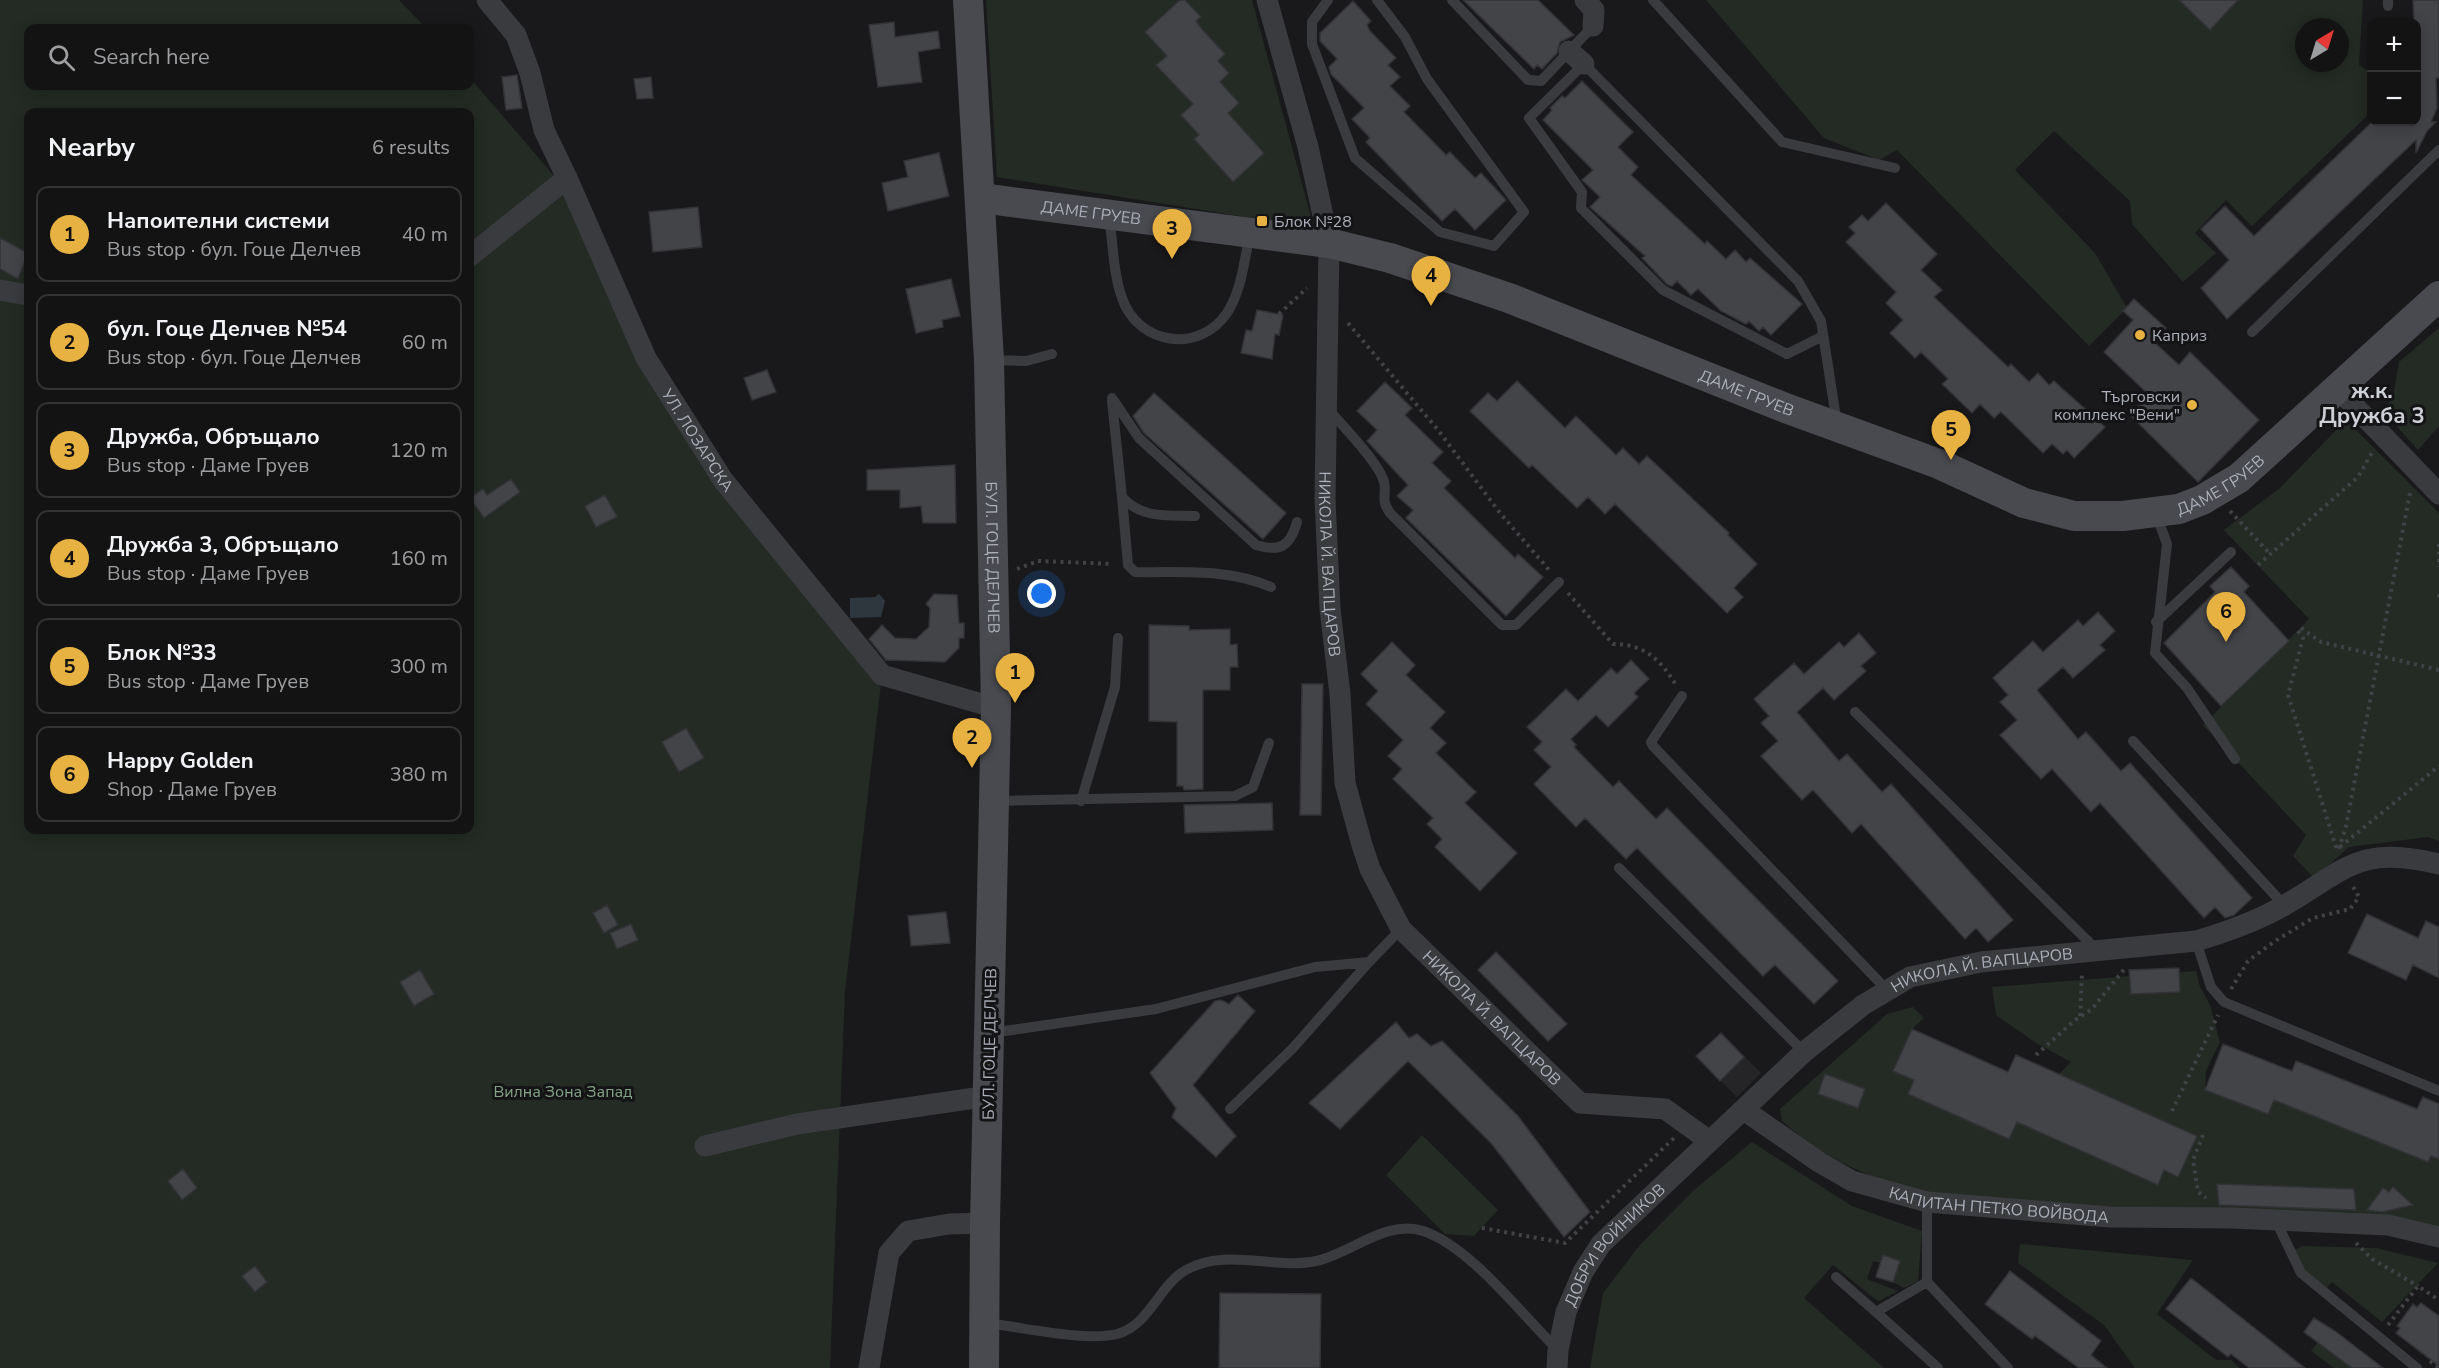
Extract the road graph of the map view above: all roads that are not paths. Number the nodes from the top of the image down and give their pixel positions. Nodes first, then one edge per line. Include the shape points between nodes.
1 (487, 0) edge
2 (968, 0) edge
3 (1268, 0) edge
4 (1328, 0) edge
5 (1377, 0) edge
6 (1452, 0) edge
7 (1585, 0) edge
8 (1653, 0) edge
9 (1593, 26) joint
10 (1577, 58) junction
11 (2439, 150) edge
12 (1895, 168) dead end
13 (567, 178) junction
14 (981, 198) junction
15 (1109, 213) junction
16 (1250, 232) junction
17 (1329, 243) junction
18 (474, 253) edge
19 (0, 290) edge
20 (24, 294) edge
21 (2439, 296) edge
22 (2252, 332) dead end
23 (1823, 336) junction
24 (1052, 354) dead end
25 (989, 360) junction
26 (2338, 389) junction
27 (1328, 409) junction
28 (1838, 427) junction
29 (2439, 494) edge
30 (1122, 497) junction
31 (2156, 514) junction
32 (1195, 516) dead end
33 (1297, 522) dead end
34 (2230, 552) dead end
35 (1559, 582) road end
36 (1270, 587) dead end
37 (2156, 622) junction
38 (1118, 638) dead end
39 (1683, 696) road end
40 (996, 708) junction
41 (1855, 712) dead end
42 (2133, 741) dead end
43 (1269, 743) dead end
44 (2235, 759) dead end
45 (994, 801) junction
46 (1081, 801) junction
47 (2439, 864) edge
48 (1619, 868) dead end
49 (2284, 905) junction
50 (1401, 929) junction
51 (2196, 941) junction
52 (2090, 951) junction
53 (1369, 962) junction
54 (1887, 990) junction
55 (989, 1033) junction
56 (1804, 1052) junction
57 (2439, 1091) edge
58 (989, 1096) junction
59 (1230, 1109) dead end
60 (1744, 1110) junction
61 (1708, 1140) junction
62 (705, 1146) dead end
63 (1927, 1202) junction
64 (2276, 1221) junction
65 (985, 1223) junction
66 (2439, 1237) edge
67 (1836, 1278) dead end
68 (1927, 1282) junction
69 (1876, 1312) junction
70 (983, 1323) junction
71 (1558, 1359) edge
72 (869, 1368) edge
73 (984, 1368) edge
74 (1938, 1368) edge
75 (2007, 1368) edge
76 (2417, 1368) edge

1 - 13 street, УЛ. ЛОЗАРСКА via 516,35 530,73 543,130
2 - 14 main road, БУЛ. ГОЦЕ ДЕЛЧЕВ
3 - 17 street, НИКОЛА Й. ВАПЦАРОВ via 1308,147
4 - 5 lane via 1312,22 1312,44 1354,158 1440,232 1494,246 1524,212 1426,79 1405,37
6 - 10 lane via 1528,80 1541,81
7 - 9 street via 1594,10
8 - 12 lane via 1782,142
9 - 10 lane
10 - 23 lane via 1798,281 1821,321
10 - 23 lane via 1529,118 1582,192 1581,208 1663,290 1701,312 1787,354
11 - 22 lane
13 - 18 street
13 - 40 street, УЛ. ЛОЗАРСКА via 646,358 730,489 882,675
14 - 15 main road, ДАМЕ ГРУЕВ
14 - 25 main road, БУЛ. ГОЦЕ ДЕЛЧЕВ
15 - 16 main road, ДАМЕ ГРУЕВ
15 - 16 lane via 1122,297 1143,328 1171,341 1204,334 1226,313 1236,296
16 - 17 main road, ДАМЕ ГРУЕВ
17 - 27 street, НИКОЛА Й. ВАПЦАРОВ
17 - 28 main road, ДАМЕ ГРУЕВ via 1390,258 1509,298
19 - 20 street
21 - 26 main road, ДАМЕ ГРУЕВ
23 - 28 lane
24 - 25 lane via 1026,361
25 - 40 main road, БУЛ. ГОЦЕ ДЕЛЧЕВ
26 - 29 street
26 - 31 main road, ДАМЕ ГРУЕВ via 2239,478 2179,509
27 - 35 lane via 1372,461 1384,482 1383,503 1390,513 1502,624 1516,626
27 - 50 street, НИКОЛА Й. ВАПЦАРОВ via 1325,499 1345,783 1370,869
28 - 31 main road, ДАМЕ ГРУЕВ via 1940,464 2024,503 2074,516
30 - 32 lane via 1133,509 1146,513
30 - 33 lane via 1112,398 1139,438 1256,545 1280,548 1293,537
30 - 36 lane via 1128,565 1135,572 1227,573
31 - 37 lane via 2167,544
34 - 37 lane
37 - 44 lane via 2155,653 2187,688
38 - 46 lane via 1115,687
39 - 54 lane via 1651,742 1653,746
40 - 45 main road, БУЛ. ГОЦЕ ДЕЛЧЕВ
41 - 52 lane
42 - 49 lane
43 - 46 lane via 1253,787 1235,796
45 - 46 lane
45 - 55 main road, БУЛ. ГОЦЕ ДЕЛЧЕВ
47 - 49 street, НИКОЛА Й. ВАПЦАРОВ via 2416,858 2376,856 2343,867
48 - 56 lane
49 - 51 street, НИКОЛА Й. ВАПЦАРОВ via 2226,932
50 - 53 lane
50 - 61 street, НИКОЛА Й. ВАПЦАРОВ via 1580,1103 1665,1109
51 - 52 street, НИКОЛА Й. ВАПЦАРОВ
51 - 57 lane via 2211,987 2224,1002
52 - 54 street, НИКОЛА Й. ВАПЦАРОВ via 1981,962 1910,977
53 - 55 lane via 1315,967 1156,1009
53 - 59 lane via 1293,1048
54 - 56 street, НИКОЛА Й. ВАПЦАРОВ via 1838,1022
55 - 58 main road, БУЛ. ГОЦЕ ДЕЛЧЕВ
56 - 60 street, НИКОЛА Й. ВАПЦАРОВ
58 - 62 street via 797,1124
58 - 65 main road, БУЛ. ГОЦЕ ДЕЛЧЕВ
60 - 61 street, НИКОЛА Й. ВАПЦАРОВ
60 - 63 street, КАПИТАН ПЕТКО ВОЙВОДА via 1852,1181
61 - 71 street, ДОБРИ ВОЙНИКОВ via 1601,1244 1583,1272 1566,1312
63 - 64 street, КАПИТАН ПЕТКО ВОЙВОДА via 2110,1217
63 - 68 lane
64 - 66 street, КАПИТАН ПЕТКО ВОЙВОДА via 2388,1225
64 - 76 lane via 2301,1273
65 - 70 main road, БУЛ. ГОЦЕ ДЕЛЧЕВ
65 - 72 street via 908,1231 889,1253
67 - 69 lane
68 - 69 lane
68 - 75 lane
69 - 74 lane
70 - 71 lane via 1090,1336 1119,1334 1140,1320 1171,1282 1200,1264 1224,1260 1314,1262 1401,1228 1421,1230 1450,1243 1469,1259
70 - 73 main road, БУЛ. ГОЦЕ ДЕЛЧЕВ

